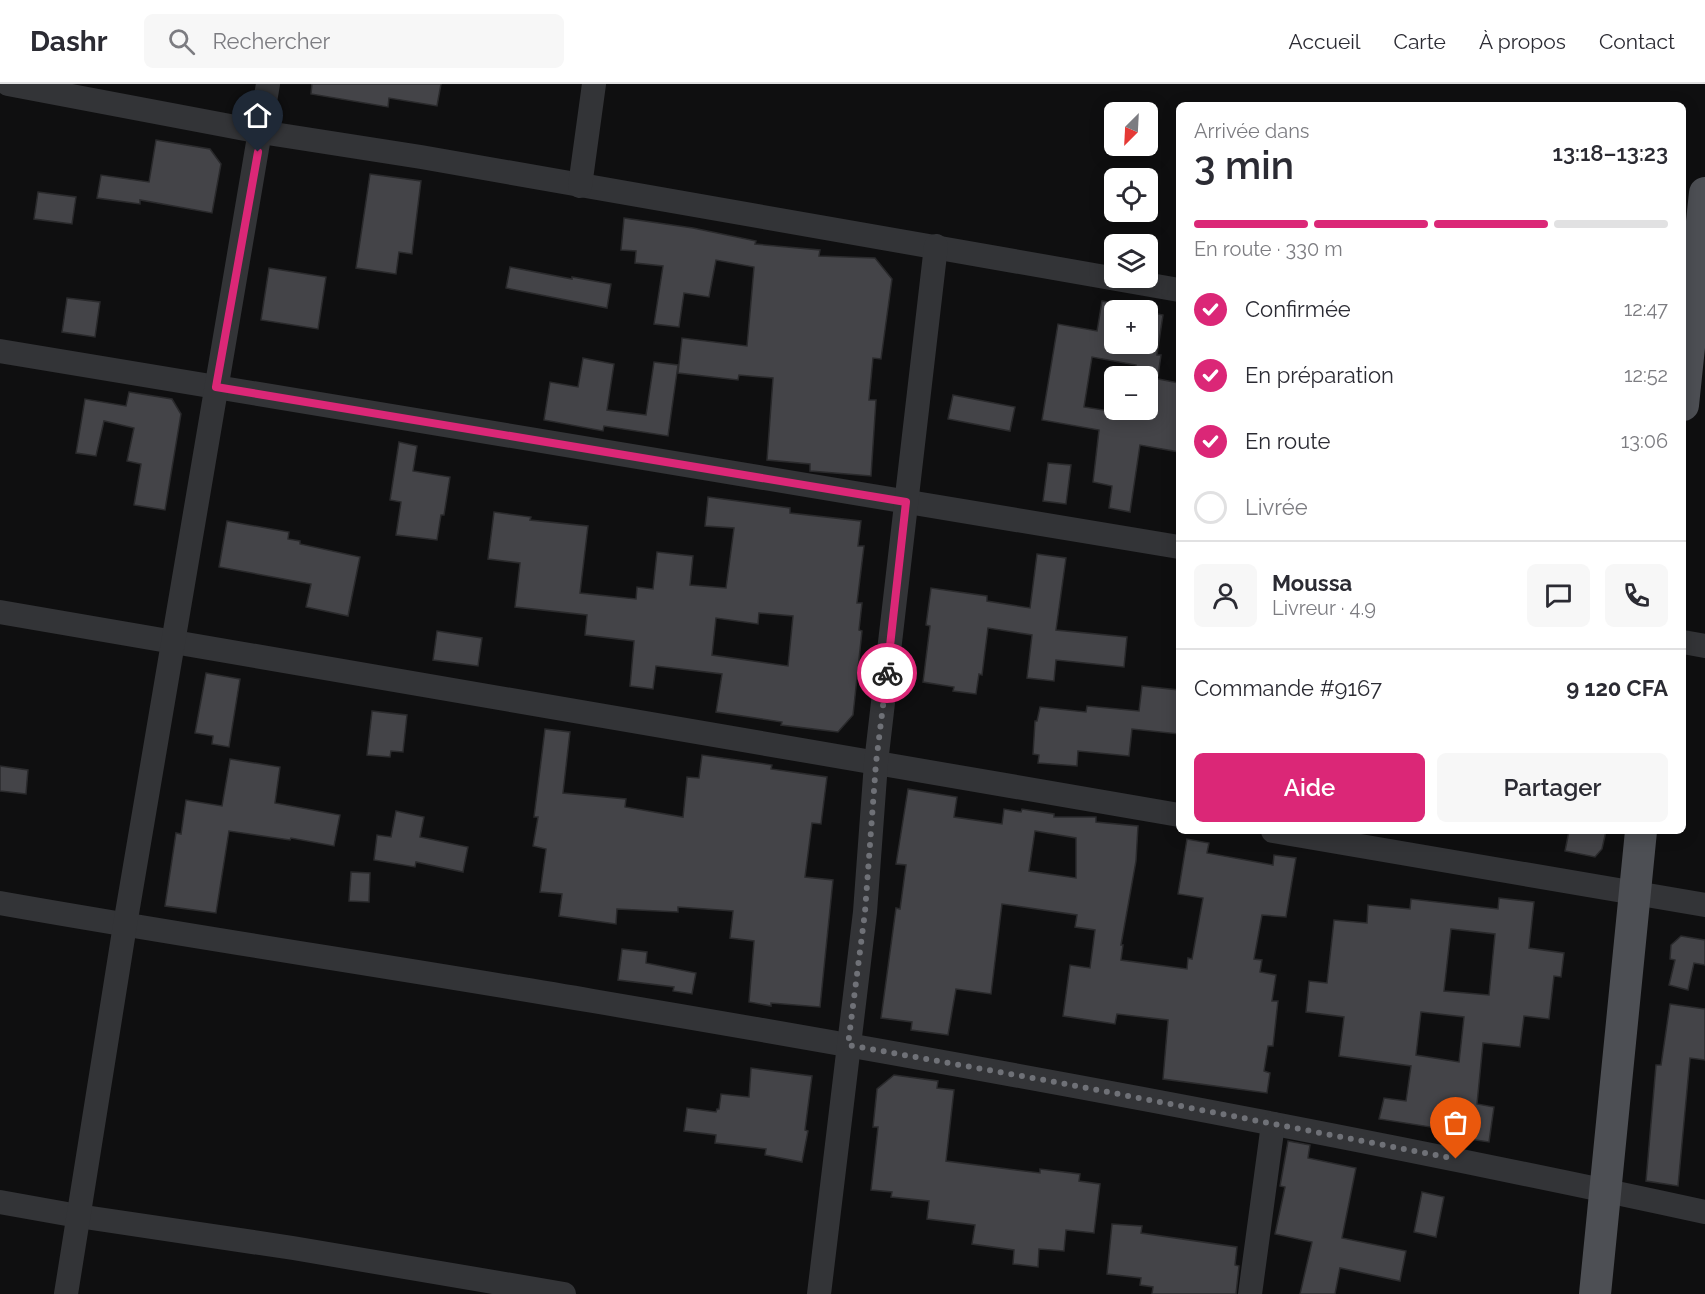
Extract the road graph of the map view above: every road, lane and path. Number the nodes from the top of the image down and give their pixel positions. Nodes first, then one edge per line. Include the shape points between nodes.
1 (8, 84) edge
2 (268, 84) edge
3 (594, 84) edge
4 (261, 132) junction
5 (580, 186) junction
6 (1705, 193) edge
7 (936, 246) junction
8 (1176, 289) edge
9 (0, 351) edge
10 (1689, 384) edge
11 (216, 387) junction
12 (906, 502) junction
13 (1176, 547) edge
14 (0, 612) edge
15 (174, 642) junction
16 (1686, 643) edge
17 (1705, 646) edge
18 (876, 763) junction
19 (1176, 814) edge
20 (1290, 834) edge
21 (1641, 834) edge
22 (1634, 893) junction
23 (0, 903) edge
24 (1705, 905) edge
25 (125, 925) junction
26 (848, 1045) junction
27 (1273, 1124) junction
28 (1605, 1190) junction
29 (0, 1202) edge
30 (1705, 1212) edge
31 (78, 1216) junction
32 (66, 1294) edge
33 (564, 1294) edge
34 (819, 1294) edge
35 (1250, 1294) edge
36 (1595, 1294) edge

1 - 4 street
2 - 4 street
3 - 5 street
4 - 5 street
4 - 11 street
5 - 7 street
6 - 10 main road
7 - 8 street
7 - 12 street
9 - 11 street
11 - 12 street
11 - 15 street
12 - 13 street
12 - 18 street
14 - 15 street
15 - 18 street
15 - 25 street
16 - 17 street
18 - 19 street
18 - 26 street via 865,912
20 - 22 street
21 - 22 main road
22 - 24 street
22 - 28 main road
23 - 25 street
25 - 26 street
25 - 31 street
26 - 27 street
26 - 34 street
27 - 28 street
27 - 35 street
28 - 30 street
28 - 36 main road
29 - 31 street
31 - 32 street
31 - 33 street

